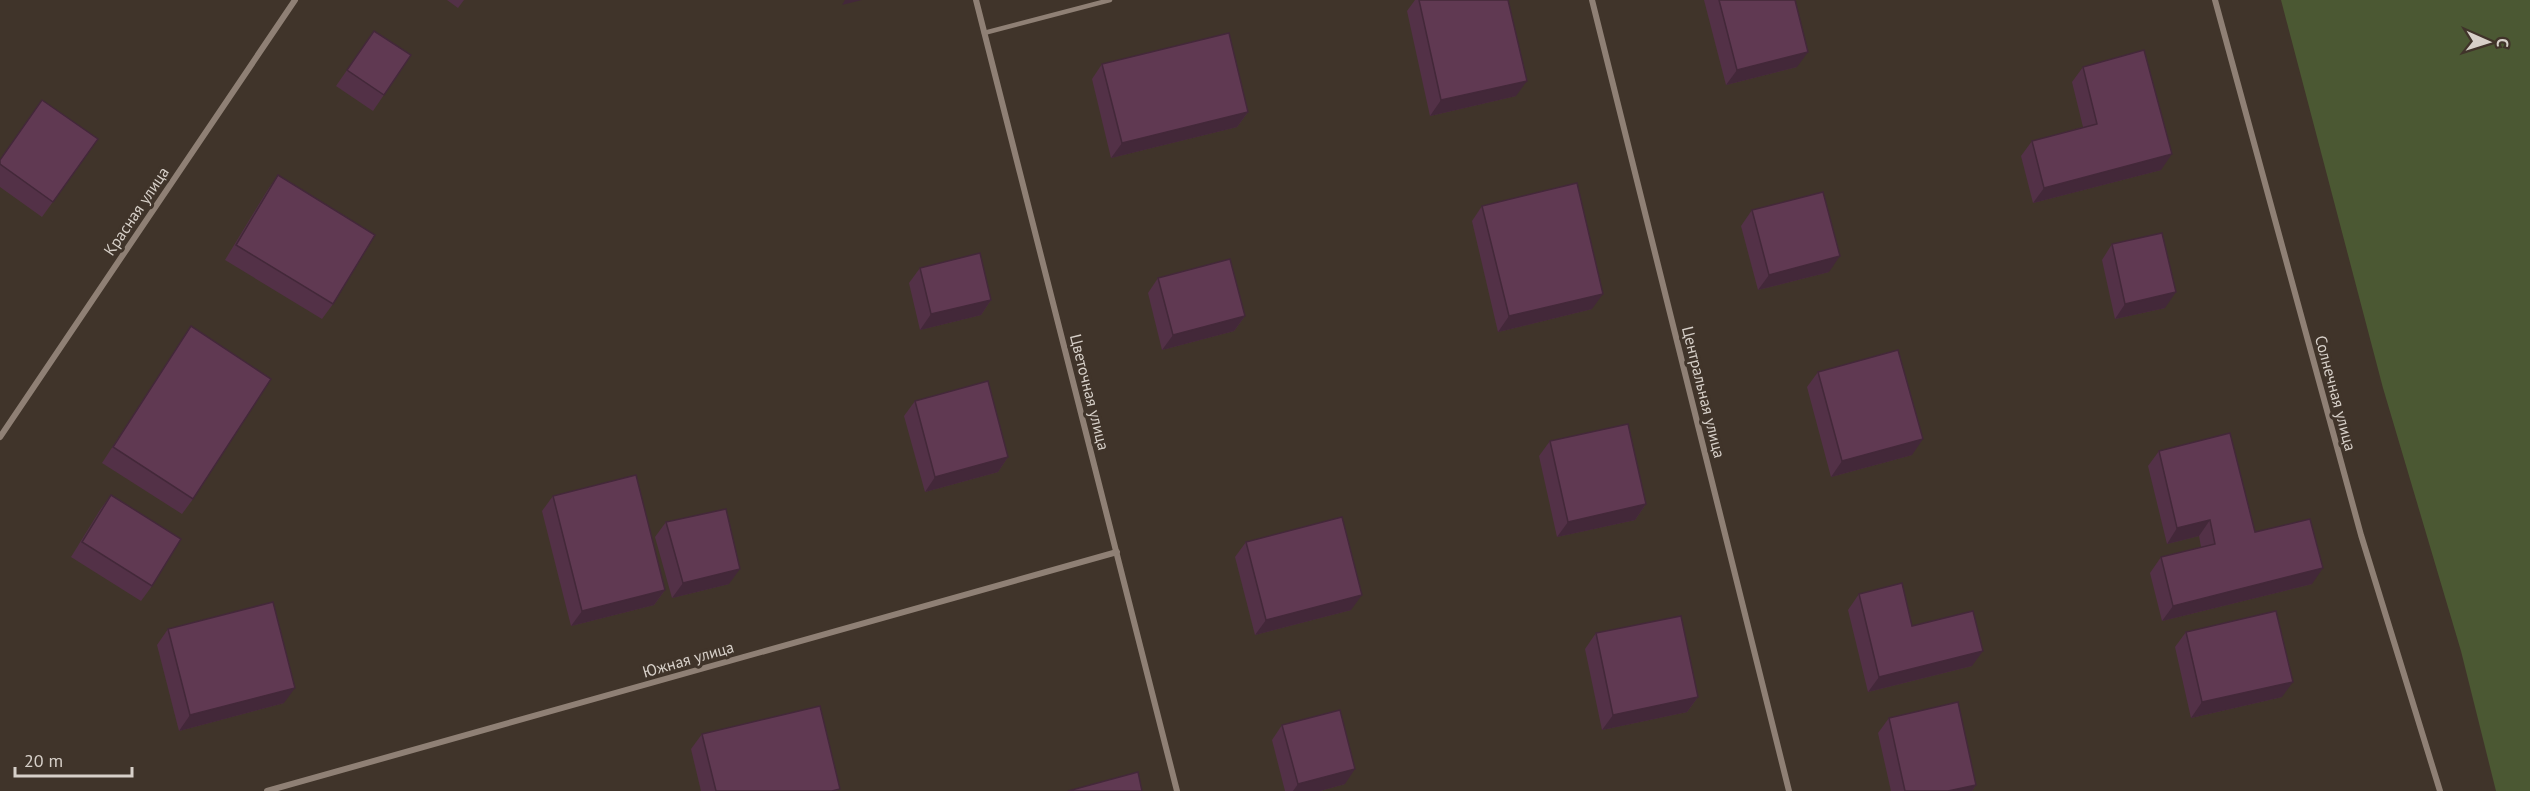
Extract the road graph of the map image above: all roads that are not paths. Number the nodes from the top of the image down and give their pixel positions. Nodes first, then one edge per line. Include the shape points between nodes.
1 (295, 0) edge
2 (976, 0) edge
3 (1110, 0) edge
4 (1592, 0) edge
5 (2215, 0) edge
6 (984, 33) junction
7 (0, 437) edge
8 (1117, 552) junction
9 (267, 791) edge
10 (1177, 791) edge
11 (1789, 791) edge
12 (2440, 791) edge

1 - 7 street, Красная улица
2 - 6 street, Цветочная улица
3 - 6 lane
4 - 11 street, Центральная улица
5 - 12 street, Солнечная улица via 2361,535
6 - 8 street, Цветочная улица
8 - 9 street, Южная улица
8 - 10 street, Цветочная улица

